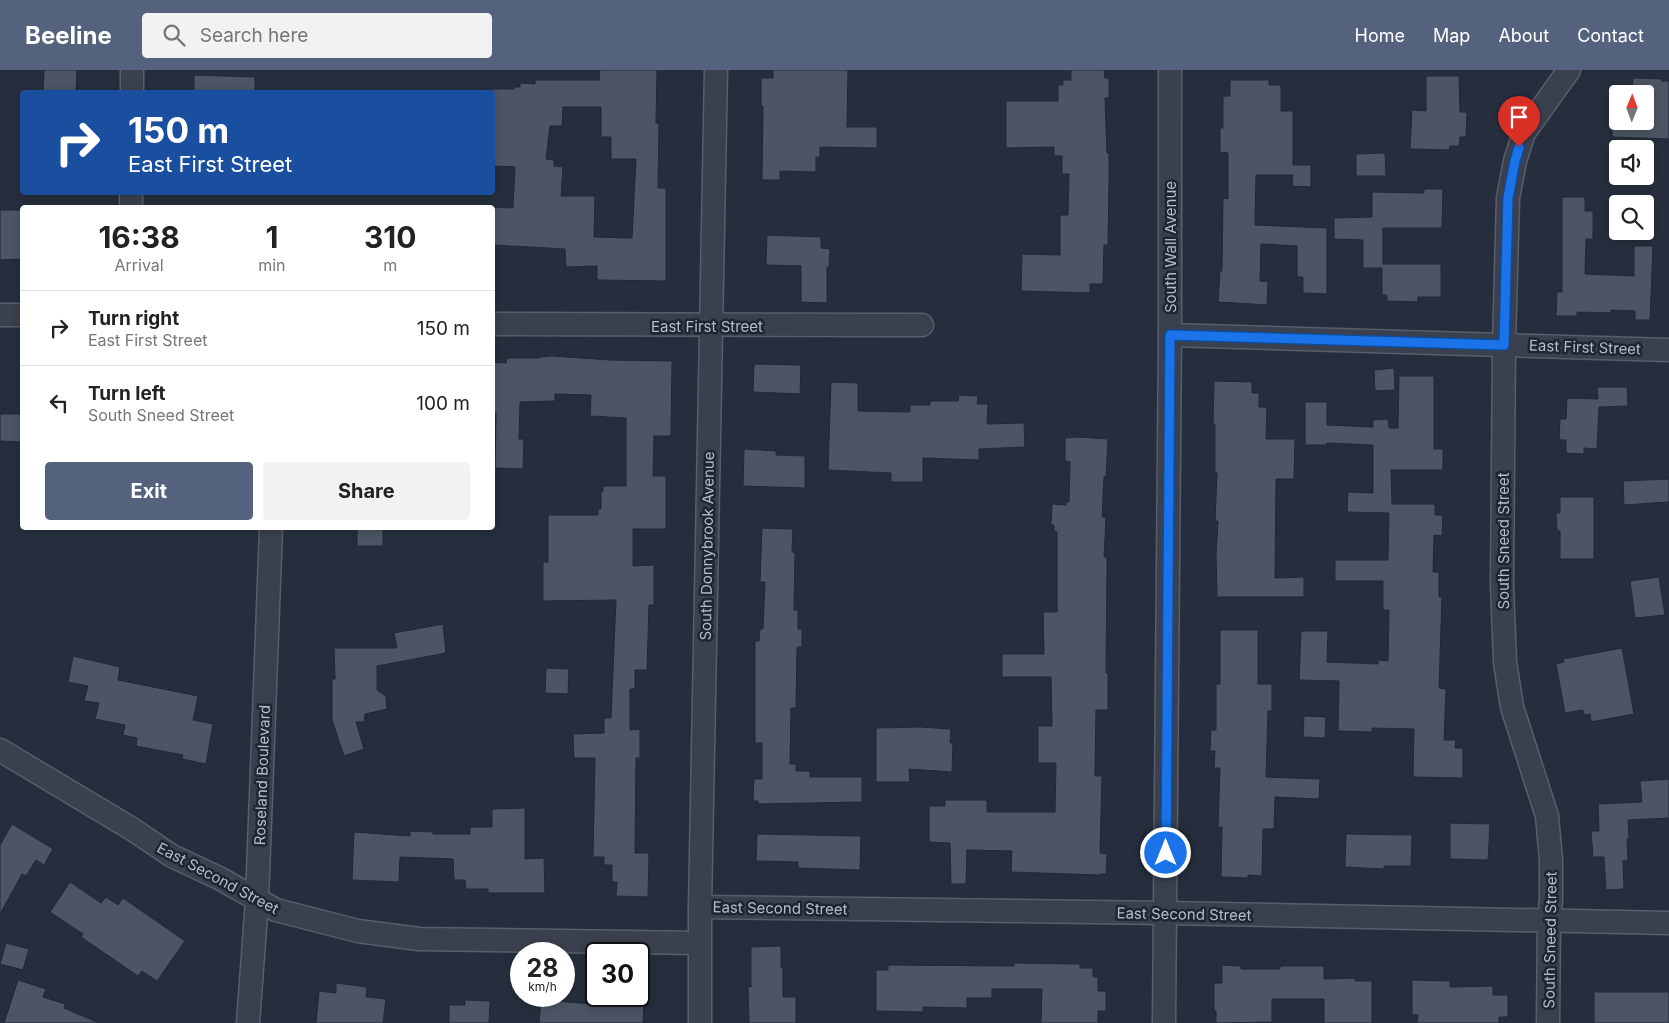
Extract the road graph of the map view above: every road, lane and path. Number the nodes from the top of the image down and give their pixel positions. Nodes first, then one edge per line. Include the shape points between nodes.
1 (132, 70) edge
2 (716, 70) edge
3 (1170, 70) edge
4 (1569, 70) edge
5 (132, 90) edge
6 (0, 314) edge
7 (20, 315) edge
8 (495, 324) edge
9 (922, 325) dead end
10 (711, 326) junction
11 (1170, 335) junction
12 (1504, 345) junction
13 (1669, 350) edge
14 (271, 530) edge
15 (0, 750) edge
16 (257, 900) junction
17 (700, 908) junction
18 (1166, 913) junction
19 (1549, 920) junction
20 (1669, 923) edge
21 (700, 943) junction
22 (248, 1023) edge
23 (700, 1023) edge
24 (1164, 1023) edge
25 (1548, 1023) edge

1 - 5 street
2 - 10 street, South Donnybrook Avenue
3 - 11 street, South Wall Avenue
4 - 12 street, South Sneed Street via 1524,133 1515,161 1508,198
6 - 7 street
8 - 10 street, East First Street
9 - 10 street, East First Street
10 - 17 street, South Donnybrook Avenue
11 - 12 street, East First Street
11 - 18 street, South Wall Avenue
12 - 13 street, East First Street
12 - 19 street, South Sneed Street via 1502,584 1505,662 1512,707 1547,816 1551,880
14 - 16 street, Roseland Boulevard
15 - 16 street, East Second Street via 172,856
16 - 21 street, East Second Street via 276,910 358,931 419,939
16 - 22 street, Roseland Boulevard
17 - 18 street, East Second Street
17 - 21 street, South Donnybrook Avenue
18 - 19 street, East Second Street
18 - 24 street, South Wall Avenue
19 - 20 street, East Second Street
19 - 25 street, South Sneed Street
21 - 23 street, South Donnybrook Avenue

